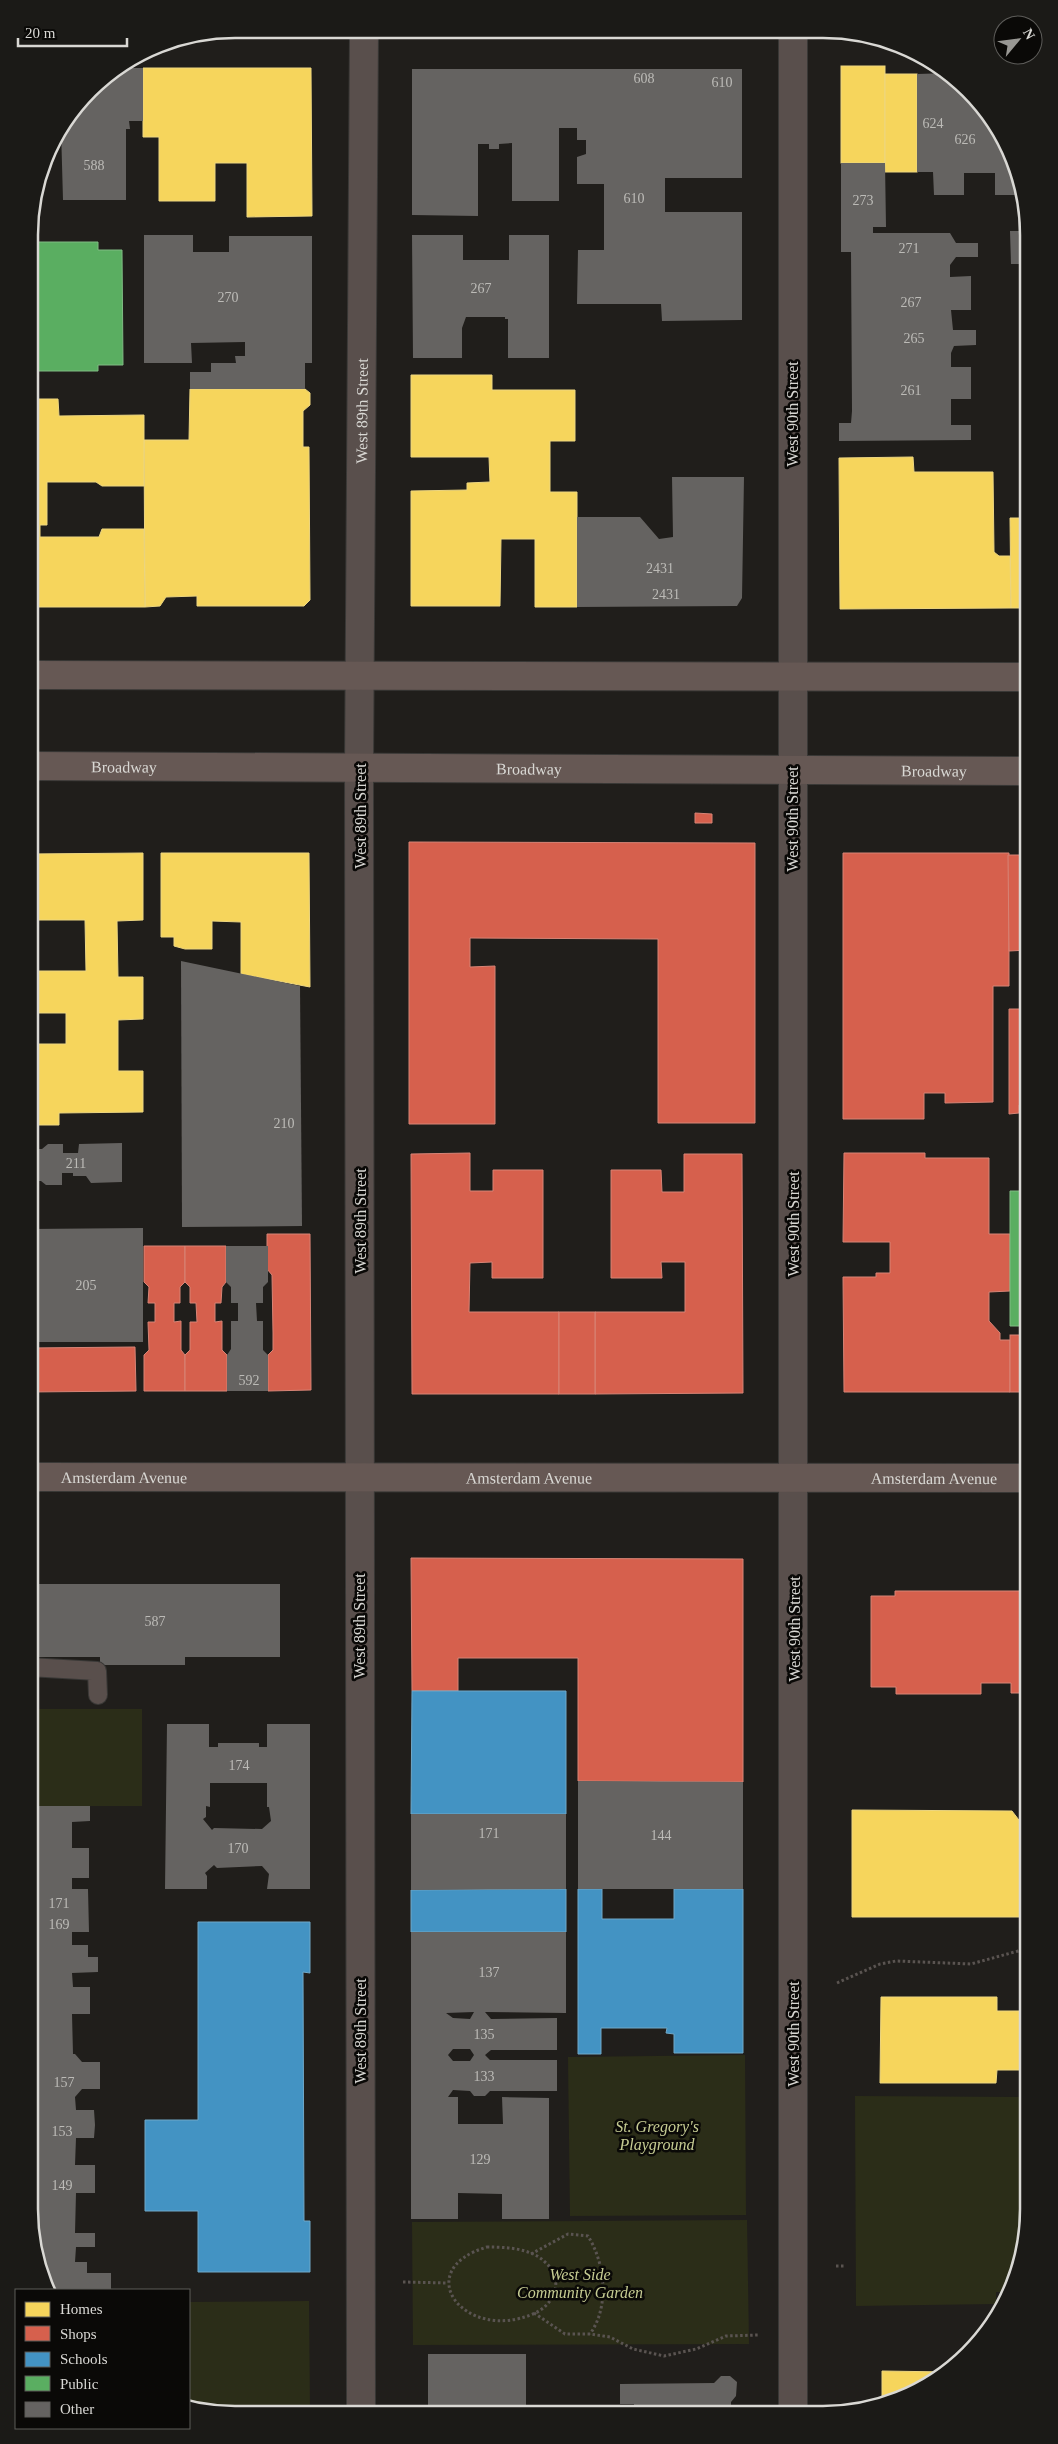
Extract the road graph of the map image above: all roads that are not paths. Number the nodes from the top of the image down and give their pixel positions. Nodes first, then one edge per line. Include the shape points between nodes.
1 (364, 38) edge
2 (793, 38) edge
3 (38, 675) edge
4 (360, 676) junction
5 (791, 677) junction
6 (1020, 677) edge
7 (38, 766) edge
8 (360, 768) junction
9 (792, 770) junction
10 (1020, 772) edge
11 (38, 1478) edge
12 (359, 1478) junction
13 (793, 1478) junction
14 (1020, 1478) edge
15 (38, 1668) edge
16 (98, 1695) dead end
17 (361, 2406) edge
18 (793, 2406) edge

1 - 4 street, West 89th Street
2 - 5 street, West 90th Street
3 - 4 main road
4 - 5 main road
4 - 8 street, West 89th Street
5 - 6 main road
5 - 9 street, West 90th Street
7 - 8 main road, Broadway
8 - 9 main road, Broadway
8 - 12 street, West 89th Street
9 - 10 main road, Broadway
9 - 13 street, West 90th Street
11 - 12 main road, Amsterdam Avenue
12 - 13 main road, Amsterdam Avenue
12 - 17 street, West 89th Street
13 - 14 main road, Amsterdam Avenue
13 - 18 street, West 90th Street
15 - 16 lane via 97,1671

